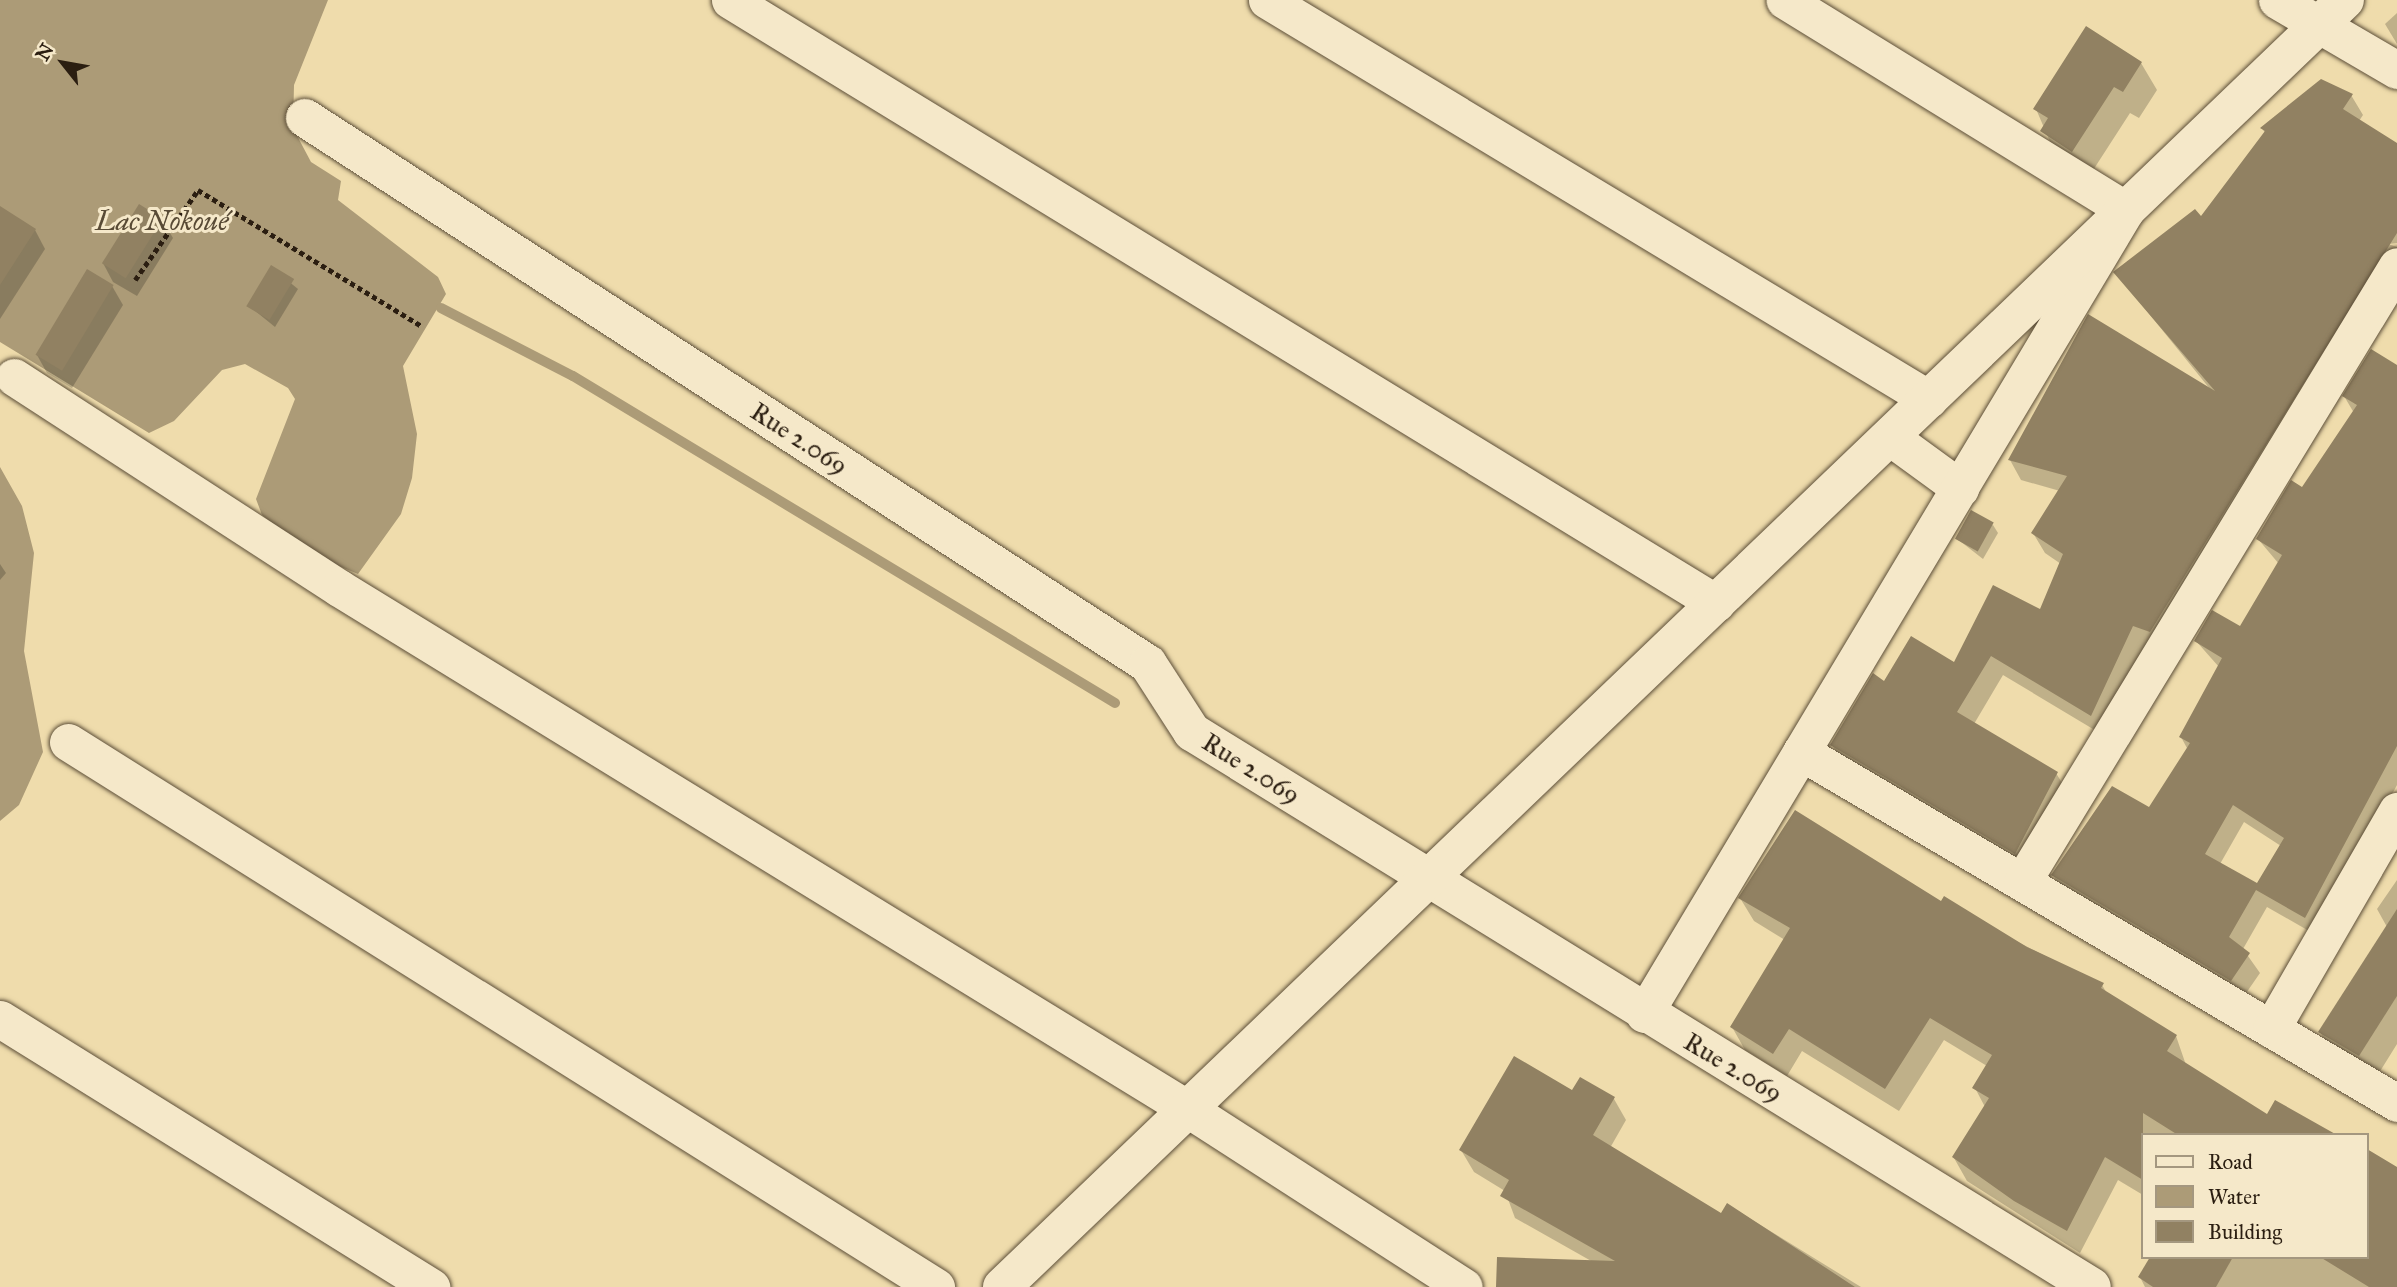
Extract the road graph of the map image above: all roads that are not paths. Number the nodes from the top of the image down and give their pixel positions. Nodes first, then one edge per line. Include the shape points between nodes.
1 (730, 0) edge
2 (1267, 0) edge
3 (1784, 0) edge
4 (2277, 0) edge
5 (2332, 13) edge
6 (2397, 70) edge
7 (305, 118) dead end
8 (2126, 210) junction
9 (2397, 266) edge
10 (14, 377) dead end
11 (1929, 399) junction
12 (1890, 436) junction
13 (1959, 488) junction
14 (1716, 603) junction
15 (68, 743) dead end
16 (1801, 752) junction
17 (2397, 811) edge
18 (1427, 879) junction
19 (2022, 882) junction
20 (1644, 1014) junction
21 (0, 1019) edge
22 (2271, 1029) junction
23 (2397, 1103) edge
24 (1188, 1109) junction
25 (431, 1287) edge
26 (936, 1287) edge
27 (1002, 1287) edge
28 (1464, 1287) edge
29 (2092, 1287) edge

1 - 14 street
2 - 11 street
3 - 8 street
4 - 5 street
5 - 6 street
5 - 8 street
7 - 18 street, Rue 2.069 via 1148,664 1192,732
8 - 11 street
8 - 13 street
9 - 19 street
10 - 24 street via 350,595
11 - 12 street
12 - 13 street
12 - 14 street
13 - 16 street
14 - 18 street
15 - 26 street
16 - 19 street
16 - 20 street
17 - 22 street
18 - 20 street, Rue 2.069
18 - 24 street
19 - 22 street
20 - 29 street, Rue 2.069
21 - 25 street
22 - 23 street
24 - 27 street
24 - 28 street

